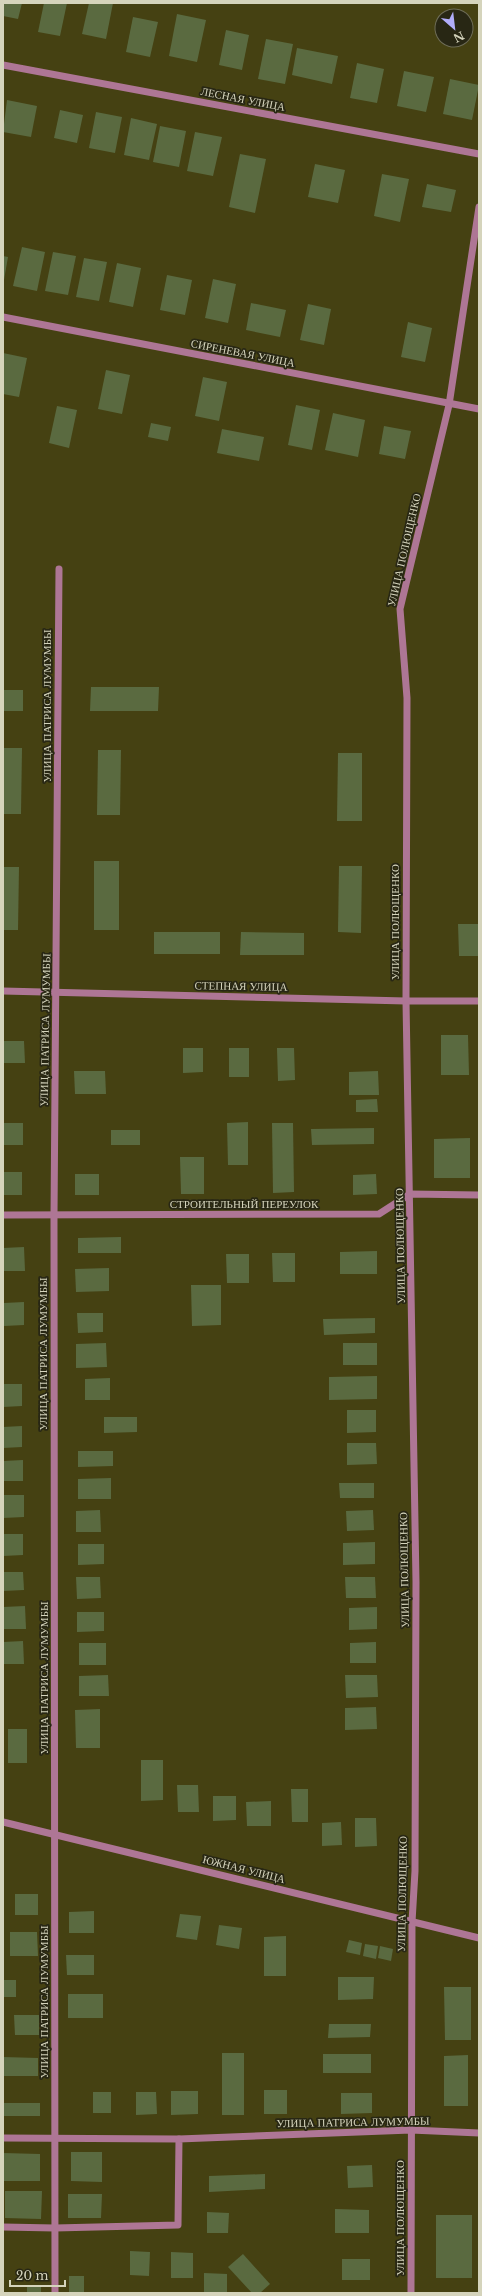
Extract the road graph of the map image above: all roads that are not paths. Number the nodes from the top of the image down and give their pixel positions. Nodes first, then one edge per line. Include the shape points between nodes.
1 (3, 65) edge
2 (479, 154) edge
3 (479, 207) edge
4 (3, 317) edge
5 (449, 405) junction
6 (479, 409) edge
7 (59, 569) dead end
8 (3, 991) edge
9 (57, 992) junction
10 (406, 1001) junction
11 (479, 1001) edge
12 (410, 1194) junction
13 (479, 1195) edge
14 (3, 1216) edge
15 (54, 1216) junction
16 (3, 1822) edge
17 (55, 1835) junction
18 (412, 1922) junction
19 (479, 1938) edge
20 (411, 2130) junction
21 (479, 2133) edge
22 (3, 2138) edge
23 (55, 2138) junction
24 (179, 2139) junction
25 (3, 2227) edge
26 (55, 2228) junction
27 (55, 2293) edge
28 (411, 2293) edge

1 - 2 street, ЛЕСНАЯ УЛИЦА
3 - 5 street, УЛИЦА ПОЛЮЩЕНКО
4 - 5 street, СИРЕНЕВАЯ УЛИЦА
5 - 6 street, СИРЕНЕВАЯ УЛИЦА
5 - 10 street, УЛИЦА ПОЛЮЩЕНКО via 400,609 407,698
7 - 9 street, УЛИЦА ПАТРИСА ЛУМУМБЫ
8 - 9 street, СТЕПНАЯ УЛИЦА
9 - 10 street, СТЕПНАЯ УЛИЦА
9 - 15 street, УЛИЦА ПАТРИСА ЛУМУМБЫ
10 - 11 street, СТЕПНАЯ УЛИЦА
10 - 12 street, УЛИЦА ПОЛЮЩЕНКО
12 - 13 street
12 - 15 street, СТРОИТЕЛЬНЫЙ ПЕРЕУЛОК via 379,1214
12 - 18 street, УЛИЦА ПОЛЮЩЕНКО via 416,1582 415,1871
14 - 15 street, СТРОИТЕЛЬНЫЙ ПЕРЕУЛОК
15 - 17 street, УЛИЦА ПАТРИСА ЛУМУМБЫ
16 - 17 street, ЮЖНАЯ УЛИЦА
17 - 18 street, ЮЖНАЯ УЛИЦА
17 - 23 street, УЛИЦА ПАТРИСА ЛУМУМБЫ
18 - 19 street, ЮЖНАЯ УЛИЦА
18 - 20 street, УЛИЦА ПОЛЮЩЕНКО
20 - 21 street, УЛИЦА ПАТРИСА ЛУМУМБЫ
20 - 24 street, УЛИЦА ПАТРИСА ЛУМУМБЫ
20 - 28 street, УЛИЦА ПОЛЮЩЕНКО
22 - 23 street, УЛИЦА ПАТРИСА ЛУМУМБЫ
23 - 24 street, УЛИЦА ПАТРИСА ЛУМУМБЫ
23 - 26 street, УЛИЦА ПАТРИСА ЛУМУМБЫ
24 - 26 street via 178,2225
25 - 26 street
26 - 27 street, УЛИЦА ПАТРИСА ЛУМУМБЫ

